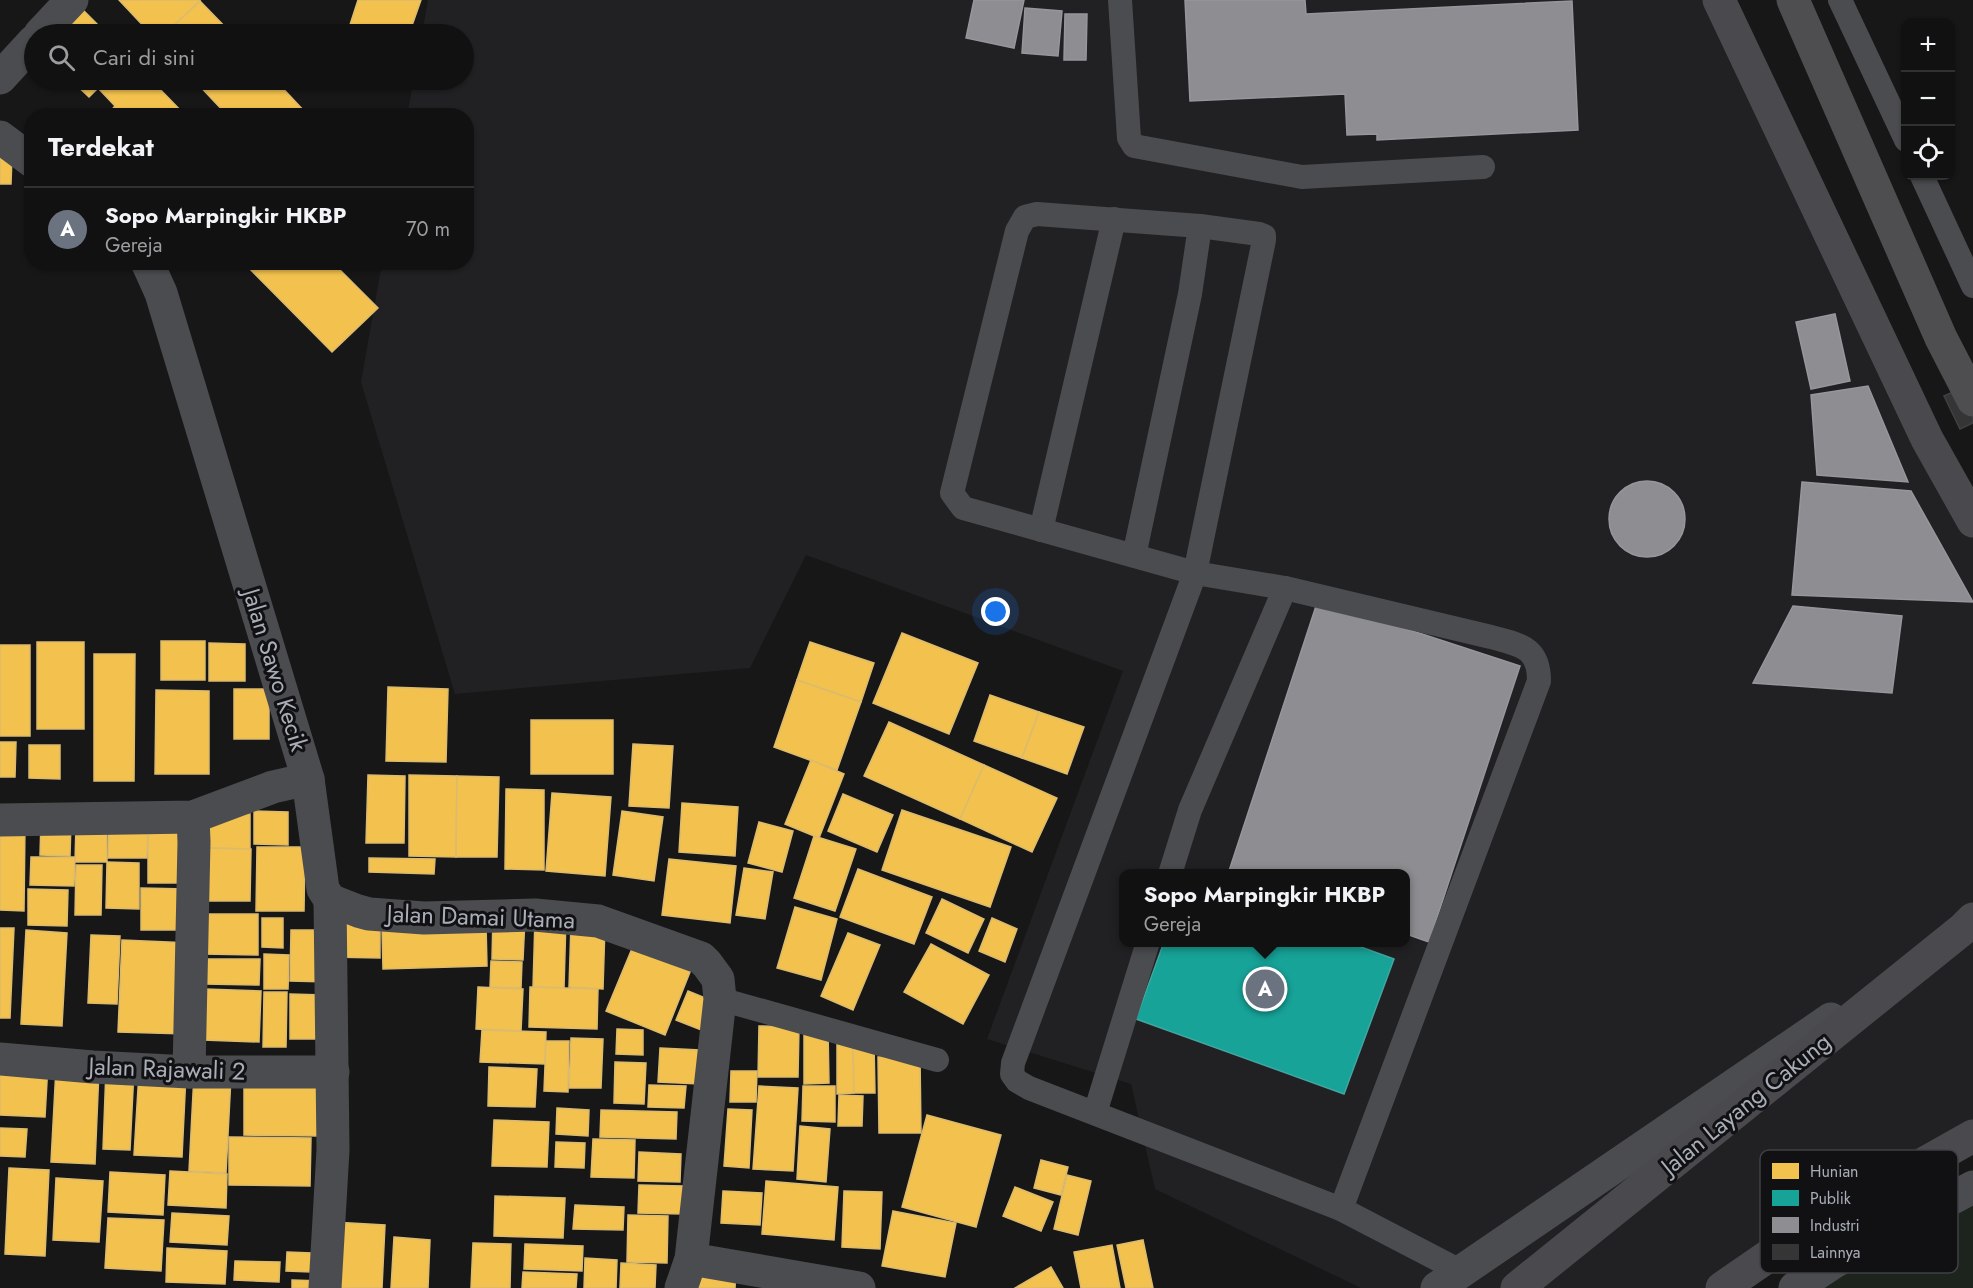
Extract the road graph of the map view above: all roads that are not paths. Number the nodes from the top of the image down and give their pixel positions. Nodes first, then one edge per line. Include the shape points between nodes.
1 (72, 0) edge
2 (1120, 0) edge
3 (1719, 0) edge
4 (1793, 0) edge
5 (1840, 0) edge
6 (49, 24) edge
7 (24, 51) edge
8 (0, 78) edge
9 (1901, 131) edge
10 (0, 136) edge
11 (24, 155) edge
12 (1483, 167) dead end
13 (1924, 180) edge
14 (1114, 219) junction
15 (1200, 226) junction
16 (151, 270) edge
17 (1973, 285) edge
18 (1973, 400) edge
19 (1973, 521) edge
20 (1041, 530) junction
21 (1134, 556) junction
22 (1195, 573) junction
23 (1285, 588) junction
24 (308, 779) junction
25 (193, 817) junction
26 (0, 820) edge
27 (1171, 869) edge
28 (330, 900) junction
29 (1968, 924) edge
30 (1146, 947) edge
31 (720, 999) junction
32 (0, 1059) edge
33 (937, 1060) dead end
34 (189, 1072) junction
35 (333, 1072) junction
36 (1095, 1113) junction
37 (1973, 1136) edge
38 (1948, 1150) edge
39 (1973, 1187) edge
40 (1958, 1195) edge
41 (1341, 1209) junction
42 (1760, 1262) edge
43 (1818, 1273) edge
44 (686, 1274) edge
45 (1448, 1280) edge
46 (325, 1288) edge
47 (859, 1288) edge
48 (1517, 1288) edge
49 (1722, 1288) edge
50 (1795, 1288) edge

1 - 6 street
2 - 12 lane via 1129,138 1134,146 1302,177
3 - 19 street via 1927,439
4 - 18 highway via 1941,338
5 - 9 lane
7 - 8 street
10 - 11 street
13 - 17 lane
14 - 15 lane
14 - 20 lane
14 - 20 lane via 1037,214 1024,217 1017,231 952,493 963,508
15 - 21 lane via 1186,316
15 - 22 lane via 1259,234 1264,240
16 - 24 street, Jalan Sawo Kecik via 161,293
20 - 21 lane
21 - 22 lane
22 - 23 lane
22 - 36 lane via 1013,1063 1012,1074 1017,1082
23 - 27 lane via 1190,810
23 - 41 lane via 1517,645 1536,658 1539,672 1539,681
24 - 25 street, Jalan Sawo Kecik via 273,787
24 - 28 street via 323,889
25 - 26 street, Jalan Sawo Kecik
25 - 34 street
28 - 31 street, Jalan Damai Utama via 369,914 424,918 535,915 598,921 701,958 718,979
28 - 35 street
29 - 45 street
29 - 48 street, Jalan Layang Cakung
30 - 36 lane
31 - 33 lane
31 - 44 street, Jalan Damai Utama
32 - 34 street, Jalan Rajawali 2
34 - 35 street, Jalan Rajawali 2
35 - 46 street
36 - 41 lane
37 - 38 street
39 - 40 street
41 - 45 lane
42 - 49 street
43 - 50 street
44 - 47 street

